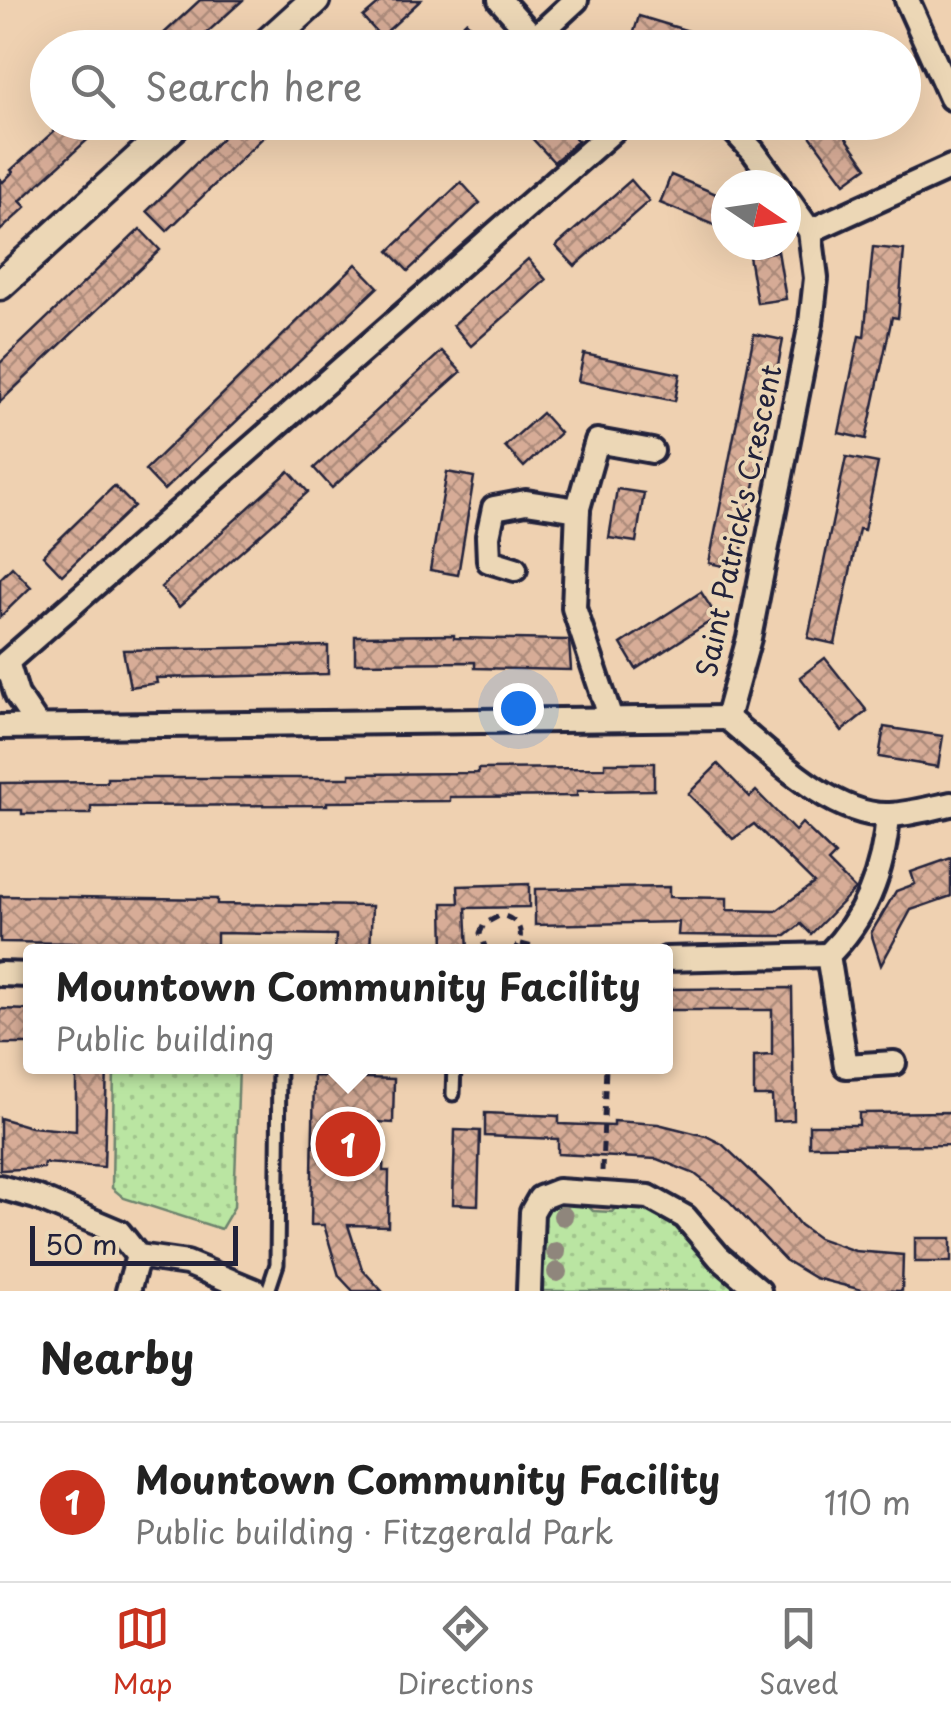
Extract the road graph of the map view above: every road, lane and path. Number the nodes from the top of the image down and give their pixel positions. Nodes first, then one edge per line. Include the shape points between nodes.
1 (315, 0) edge
2 (500, 0) edge
3 (576, 0) edge
4 (907, 0) edge
5 (282, 30) edge
6 (527, 30) edge
7 (550, 30) edge
8 (920, 30) edge
9 (921, 31) edge
10 (951, 98) edge
11 (159, 140) edge
12 (599, 140) edge
13 (743, 140) edge
14 (951, 167) edge
15 (767, 170) edge
16 (801, 218) edge
17 (810, 230) junction
18 (0, 285) edge
19 (652, 451) dead end
20 (578, 510) junction
21 (515, 569) dead end
22 (3, 665) edge
23 (727, 718) junction
24 (610, 719) junction
25 (0, 726) edge
26 (38, 726) junction
27 (951, 804) edge
28 (888, 815) junction
29 (484, 944) edge
30 (520, 944) edge
31 (828, 956) junction
32 (673, 959) edge
33 (894, 1063) dead end
34 (279, 1074) edge
35 (454, 1074) edge
36 (606, 1074) edge
37 (453, 1094) dead end
38 (0, 1187) edge
39 (601, 1194) junction
40 (138, 1256) junction
41 (128, 1291) edge
42 (255, 1291) edge
43 (268, 1291) edge
44 (529, 1291) edge
45 (758, 1291) edge

1 - 5 street
2 - 6 street
3 - 7 street
4 - 8 street
9 - 10 street
11 - 18 street
12 - 22 street
13 - 15 street
14 - 17 street
16 - 17 street, Saint Patrick's Crescent
17 - 23 street, Saint Patrick's Crescent via 816,278 811,323 750,638
19 - 20 street via 596,442
20 - 21 street via 526,502 494,508 489,561
20 - 24 street via 574,608
22 - 26 street
23 - 24 street, Saint Patrick's Crescent
23 - 28 street via 828,796
24 - 26 street, Saint Patrick's Crescent
25 - 26 street, Saint Patrick's Crescent
27 - 28 street
28 - 31 street via 870,898
29 - 30 path via 480,934 501,915 516,922
31 - 32 street
31 - 33 street via 846,1066
34 - 43 lane via 277,1264
35 - 37 lane
36 - 39 path
38 - 40 street via 119,1232
39 - 44 street via 558,1191 540,1198 532,1212
39 - 45 street via 668,1205
40 - 41 street
40 - 42 street via 187,1263

